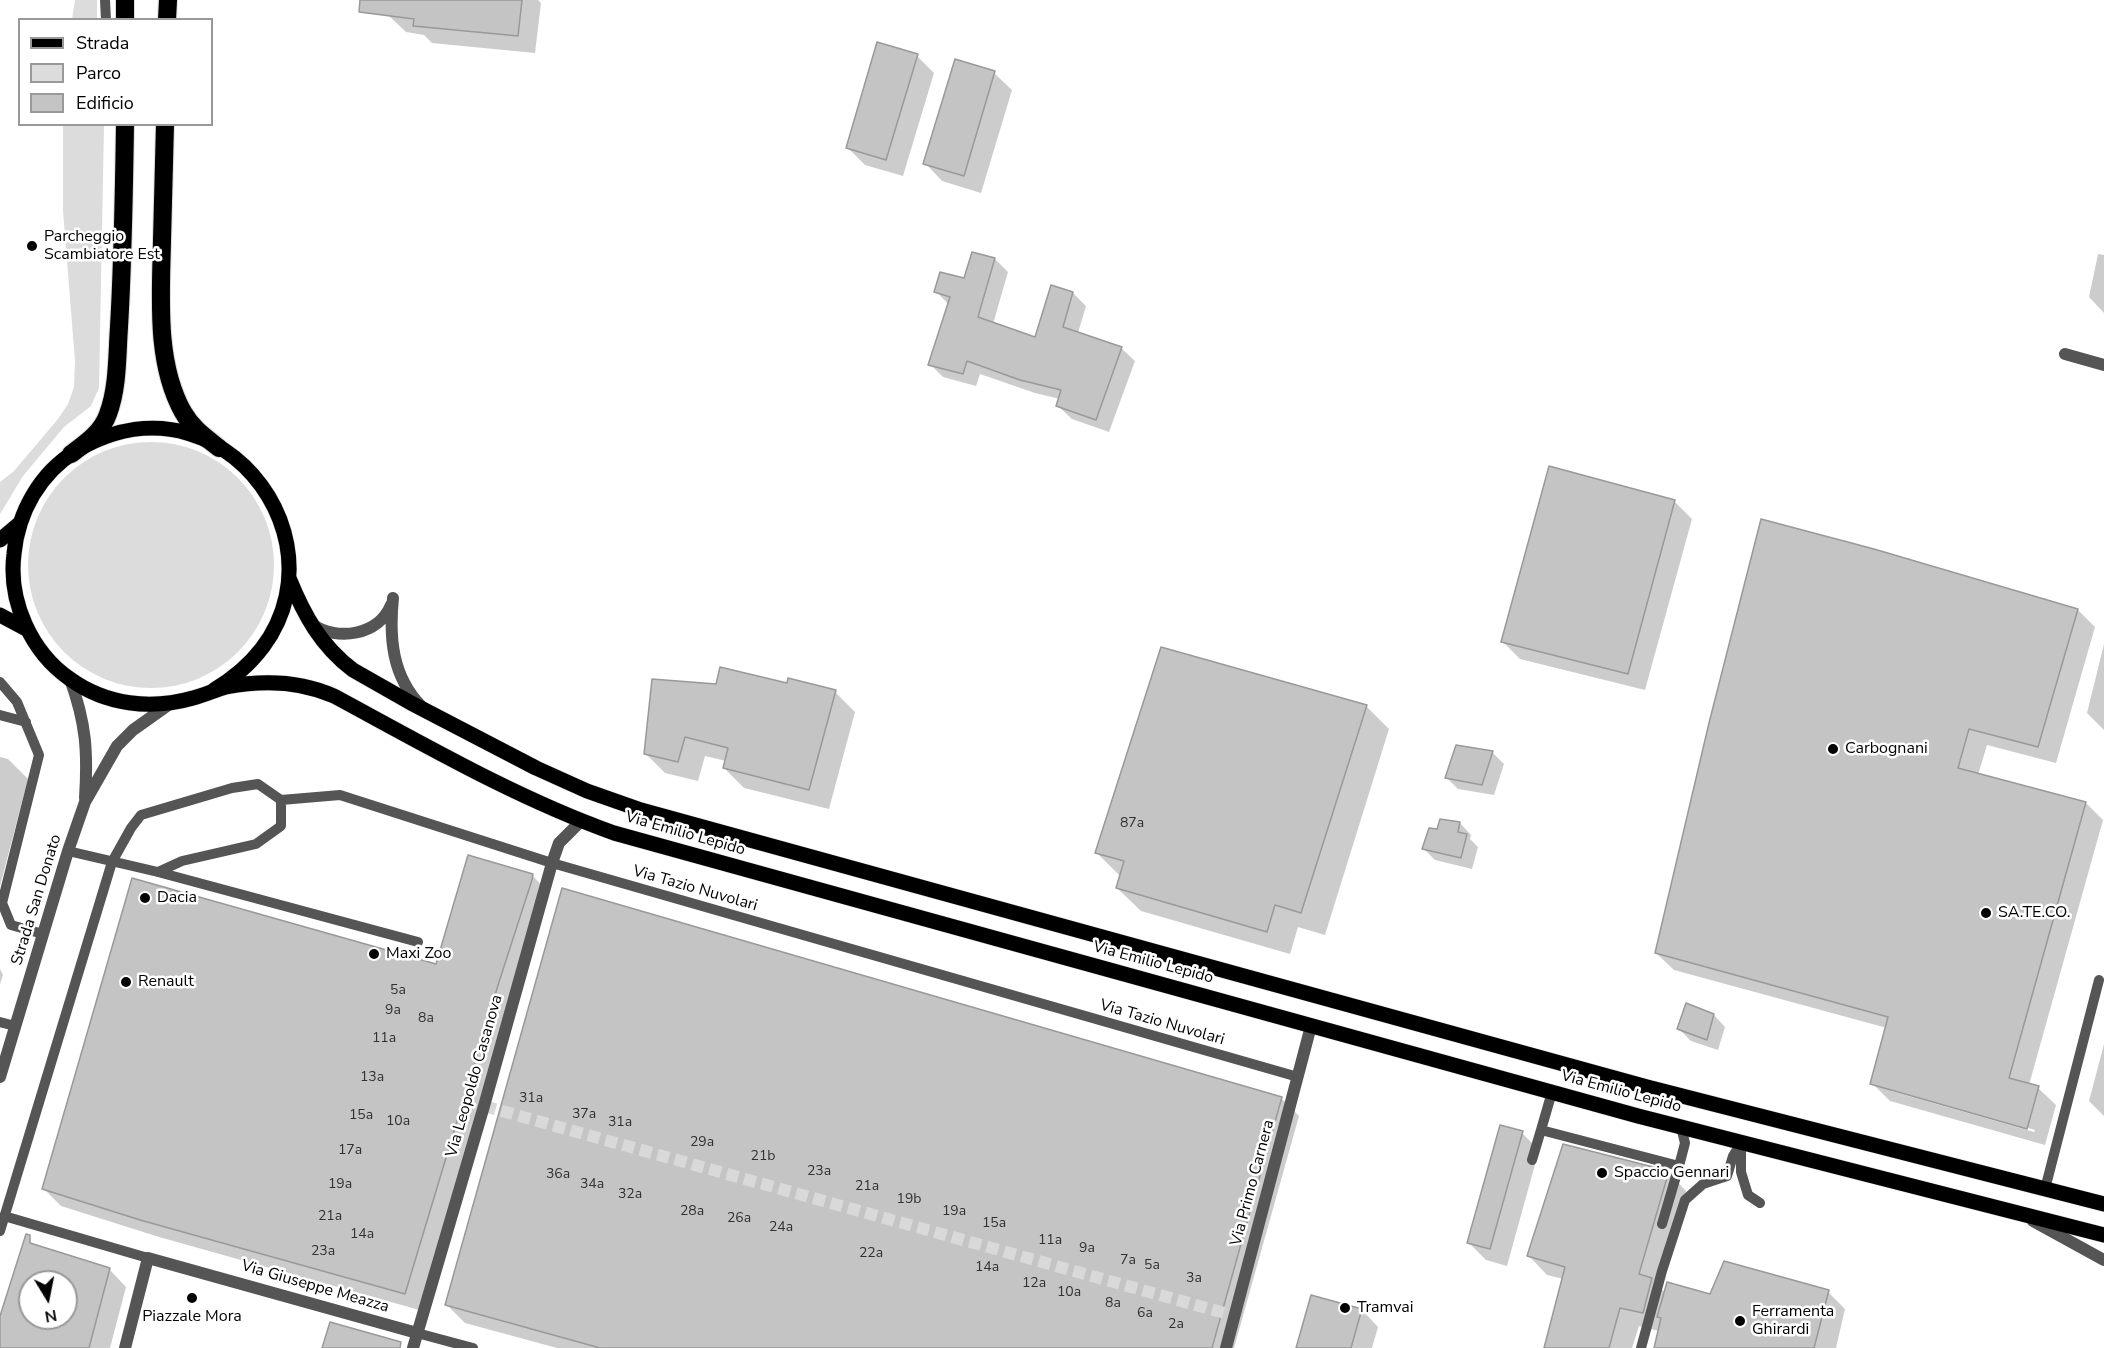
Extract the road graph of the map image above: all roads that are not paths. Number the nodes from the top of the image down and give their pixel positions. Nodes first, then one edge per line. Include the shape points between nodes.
1 (105, 0) edge
2 (125, 0) edge
3 (168, 0) edge
4 (106, 18) edge
5 (125, 18) edge
6 (167, 18) edge
7 (125, 126) edge
8 (165, 126) edge
9 (2066, 354) dead end
10 (2104, 365) edge
11 (219, 448) junction
12 (71, 454) junction
13 (19, 524) junction
14 (0, 540) edge
15 (289, 578) junction
16 (0, 615) edge
17 (305, 616) junction
18 (28, 630) junction
19 (70, 679) junction
20 (0, 682) edge
21 (214, 690) junction
22 (171, 703) junction
23 (0, 715) edge
24 (437, 717) junction
25 (26, 722) junction
26 (281, 800) junction
27 (85, 802) junction
28 (581, 821) junction
29 (68, 851) junction
30 (112, 862) junction
31 (552, 863) junction
32 (158, 872) junction
33 (43, 934) junction
34 (418, 942) dead end
35 (2099, 980) dead end
36 (0, 1022) edge
37 (15, 1026) junction
38 (1311, 1026) junction
39 (0, 1077) edge
40 (1298, 1077) junction
41 (1552, 1092) junction
42 (1681, 1127) junction
43 (1541, 1130) junction
44 (1741, 1143) junction
45 (1532, 1160) dead end
46 (1679, 1166) junction
47 (2045, 1189) junction
48 (1760, 1203) dead end
49 (2104, 1204) edge
50 (2001, 1209) junction
51 (4, 1216) junction
52 (1662, 1224) dead end
53 (0, 1231) edge
54 (2104, 1235) edge
55 (148, 1258) junction
56 (2104, 1260) edge
57 (417, 1333) junction
58 (125, 1348) edge
59 (413, 1348) edge
60 (473, 1348) edge
61 (1226, 1348) edge
62 (1641, 1348) edge

1 - 4 lane
2 - 5 highway
3 - 6 highway
7 - 12 highway via 114,389 103,424
8 - 11 highway via 165,354 184,413
9 - 10 street
11 - 12 main road via 191,435 150,429 109,436
11 - 15 main road via 244,465 270,497 285,534
12 - 13 main road via 40,485
13 - 14 main road
13 - 18 main road via 13,578
15 - 17 main road, Via Emilio Lepido
15 - 21 main road via 281,615 261,650 248,666
16 - 18 main road
17 - 24 main road, Via Emilio Lepido via 321,640 347,665
17 - 24 street, Via Emilio Lepido via 325,631 356,632 379,623 393,598 393,652 399,674 415,699
18 - 19 main road via 37,646
19 - 22 main road via 108,698 128,703
19 - 27 street, Strada San Donato via 86,739
20 - 25 lane via 17,702
21 - 22 main road
21 - 28 main road, Via Emilio Lepido via 271,683 316,689 516,792
22 - 27 street, Strada San Donato via 117,746
23 - 25 lane
24 - 47 main road, Via Emilio Lepido via 552,776 641,810 1647,1087
25 - 33 lane via 39,755 3,903 11,925
26 - 30 lane via 258,784 141,815
26 - 31 lane, Via Tazio Nuvolari via 340,795
26 - 32 lane via 281,826 256,844 182,861
27 - 29 street, Strada San Donato
28 - 31 street, Via Leopoldo Casanova via 559,843
28 - 38 main road, Via Emilio Lepido
29 - 30 lane
29 - 33 street, Strada San Donato
30 - 32 lane
30 - 51 lane
31 - 40 lane, Via Tazio Nuvolari
31 - 57 street, Via Leopoldo Casanova
32 - 34 lane
33 - 37 street, Strada San Donato
35 - 47 lane
36 - 37 lane
37 - 39 street, Strada San Donato
38 - 40 street, Via Primo Carnera
38 - 41 main road, Via Emilio Lepido
40 - 61 street, Via Primo Carnera
41 - 42 main road, Via Emilio Lepido
41 - 43 lane
42 - 44 main road, Via Emilio Lepido
42 - 46 lane via 1685,1143
43 - 45 lane
43 - 46 lane
44 - 48 lane via 1743,1180 1748,1195
44 - 50 main road, Via Emilio Lepido
44 - 62 lane via 1727,1176 1703,1184 1685,1200
46 - 52 lane
47 - 49 main road, Via Emilio Lepido
50 - 54 main road, Via Emilio Lepido
50 - 56 street via 2040,1224
51 - 53 lane
51 - 55 lane
55 - 57 street, Via Giuseppe Meazza
55 - 58 street
57 - 59 street, Via Leopoldo Casanova
57 - 60 lane, Via Giuseppe Meazza

